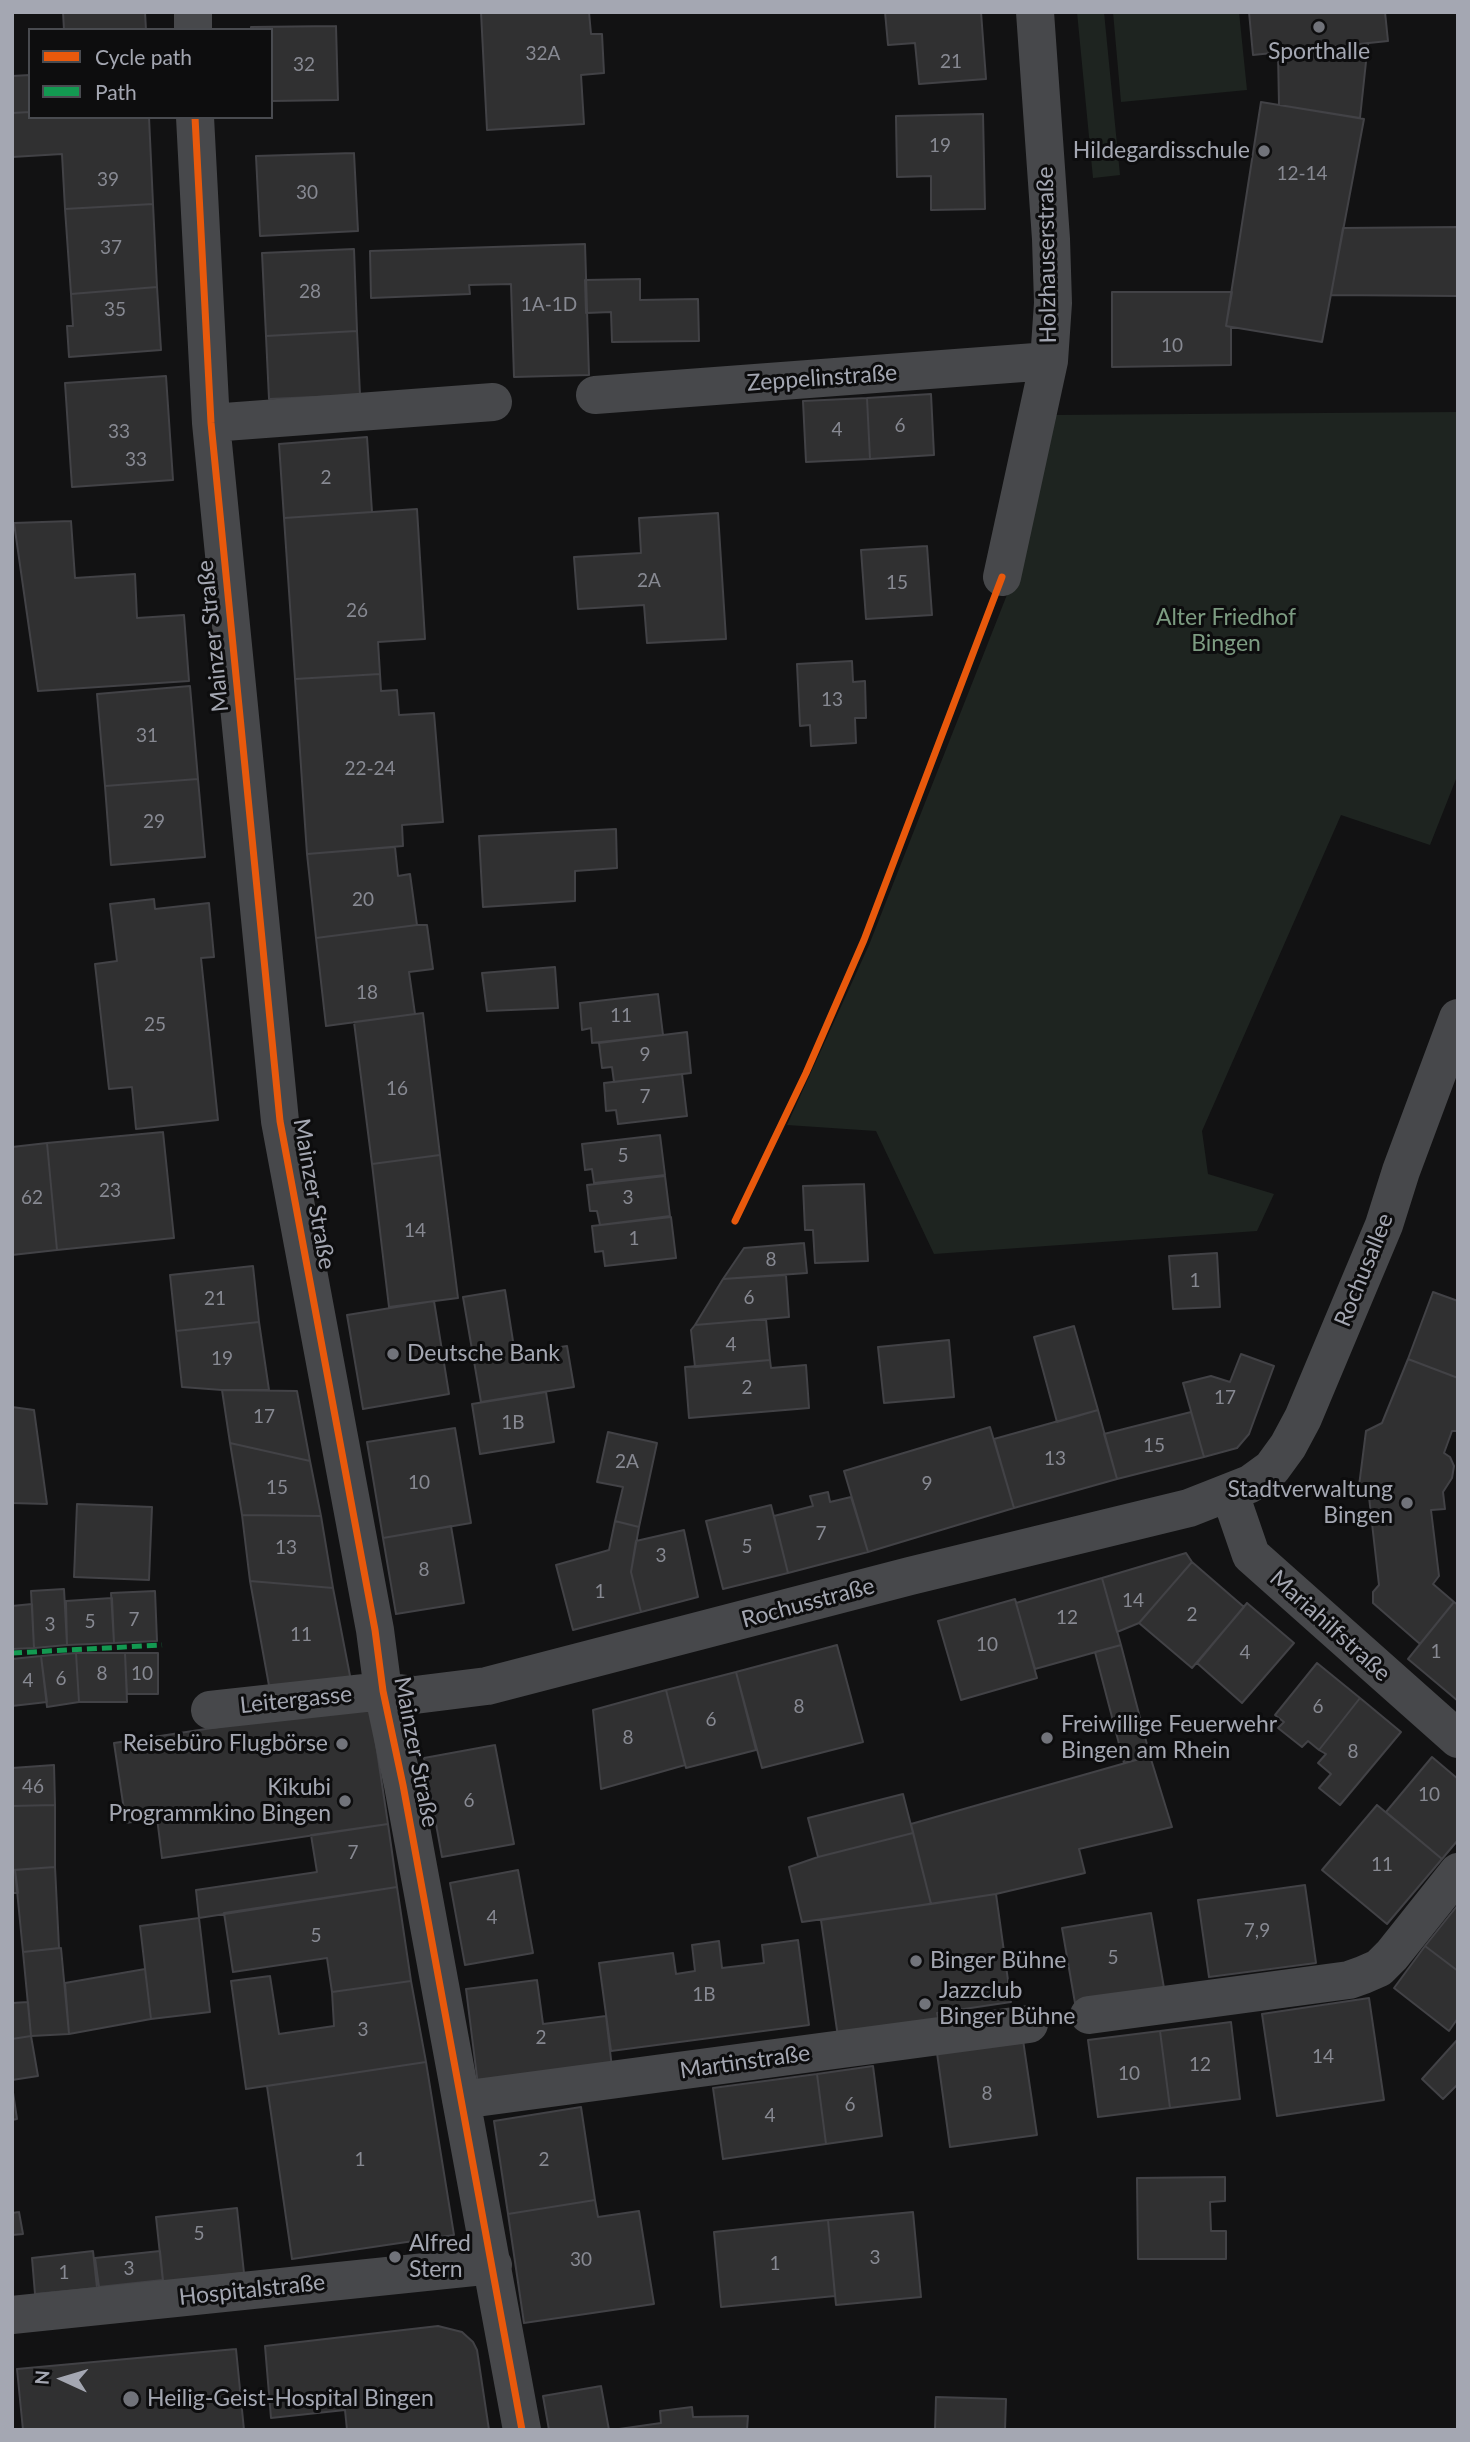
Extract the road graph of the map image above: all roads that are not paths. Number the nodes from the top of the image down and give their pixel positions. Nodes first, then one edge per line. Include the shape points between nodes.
1 (1035, 12) edge
2 (194, 119) edge
3 (1049, 361) junction
4 (594, 395) dead end
5 (493, 402) dead end
6 (211, 423) junction
7 (1002, 577) dead end
8 (1458, 1018) edge
9 (1230, 1494) junction
10 (383, 1691) junction
11 (210, 1710) dead end
12 (1458, 1739) edge
13 (1458, 1872) edge
14 (1089, 2015) dead end
15 (1029, 2024) dead end
16 (461, 2100) junction
17 (493, 2265) junction
18 (12, 2315) edge
19 (522, 2430) edge

1 - 3 street, Holzhauserstraße via 1054,303
2 - 6 street, Mainzer Straße
3 - 4 street, Zeppelinstraße
3 - 7 street, Holzhauserstraße
5 - 6 street
6 - 10 street, Mainzer Straße via 281,1121
8 - 9 street, Rochusallee via 1384,1225 1303,1418 1272,1468
9 - 10 street, Rochusstraße via 487,1686 415,1695
9 - 12 street, Mariahilfstraße via 1251,1555
10 - 11 street, Leitergasse
10 - 16 street, Mainzer Straße
13 - 14 street via 1392,1955 1363,1975
15 - 16 street, Martinstraße
16 - 17 street, Mainzer Straße
17 - 18 street, Hospitalstraße
17 - 19 street, Mainzer Straße

